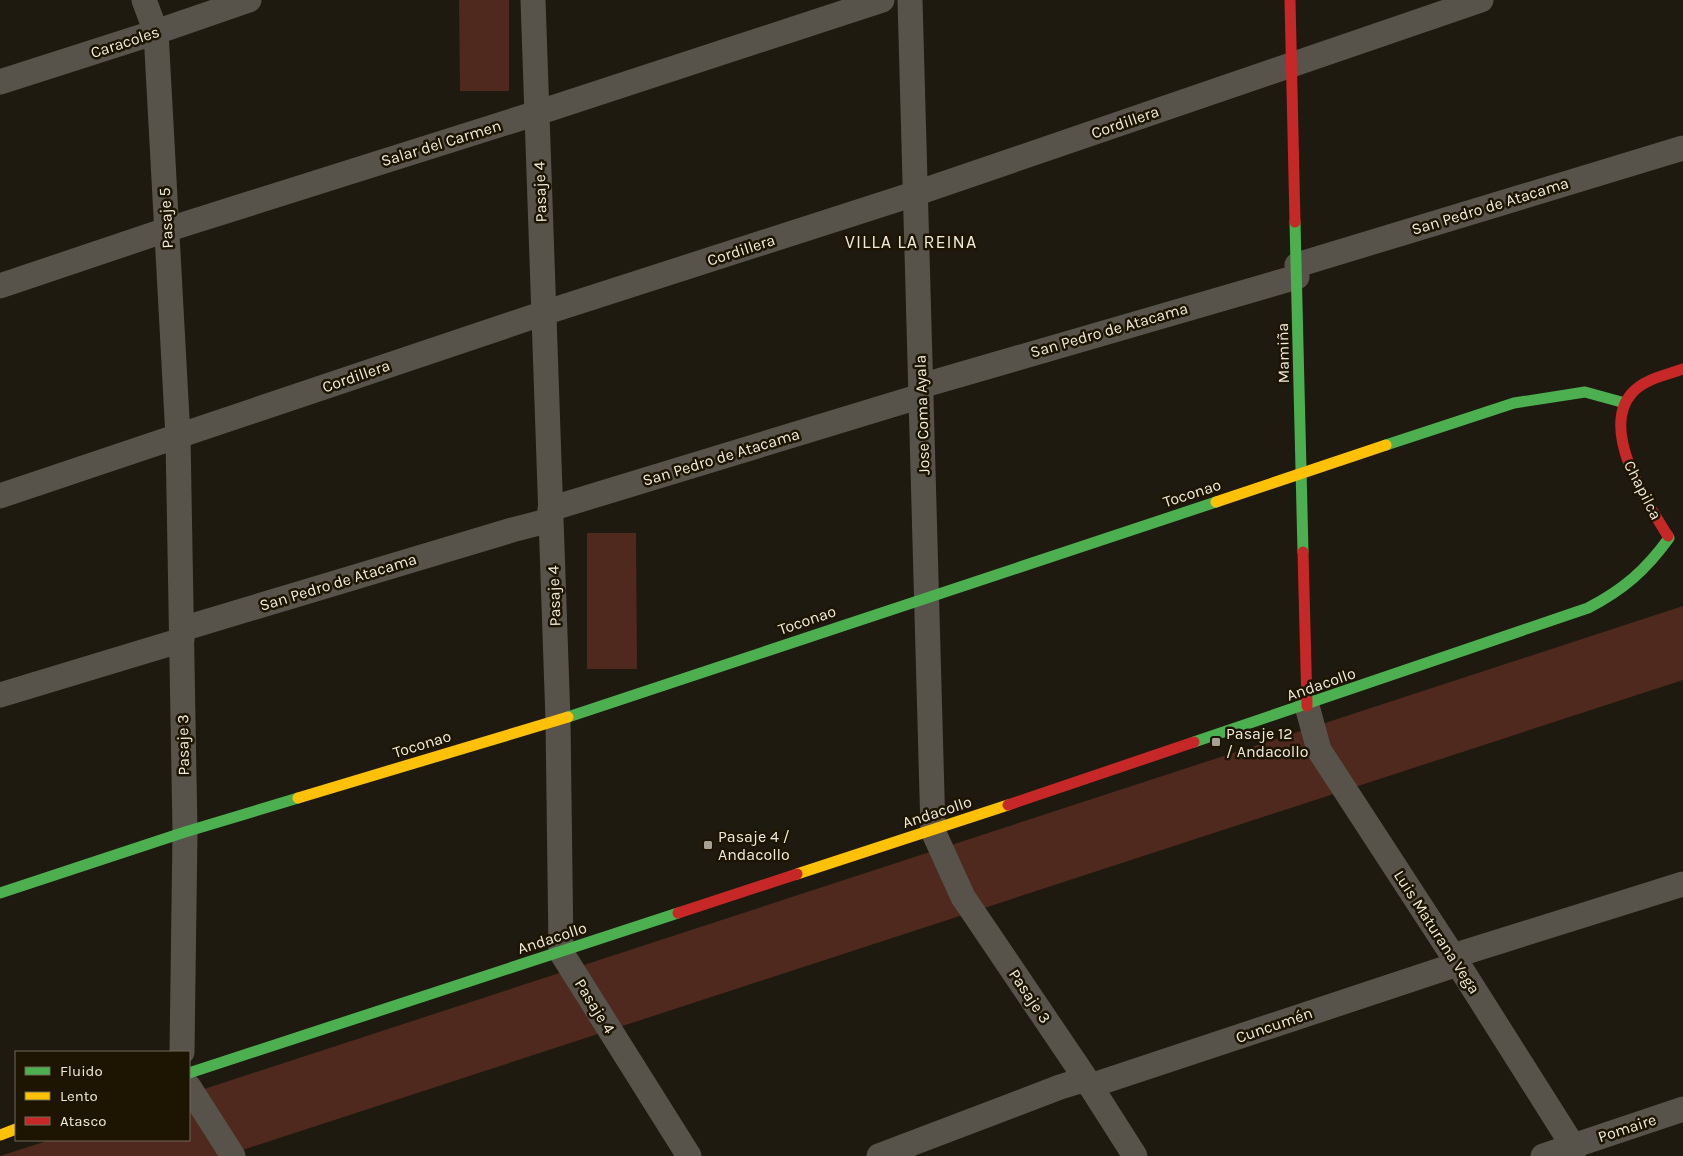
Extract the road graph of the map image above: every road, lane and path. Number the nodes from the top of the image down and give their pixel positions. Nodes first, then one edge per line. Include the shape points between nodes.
1 (144, 0) edge
2 (249, 0) edge
3 (533, 0) edge
4 (882, 0) edge
5 (910, 0) edge
6 (1290, 0) edge
7 (1481, 0) edge
8 (156, 32) junction
9 (1292, 64) junction
10 (0, 82) edge
11 (537, 113) junction
12 (1683, 148) edge
13 (914, 194) junction
14 (166, 230) junction
15 (1297, 271) junction
16 (0, 286) edge
17 (544, 313) junction
18 (1683, 369) edge
19 (921, 391) junction
20 (1628, 399) junction
21 (178, 437) junction
22 (1302, 475) junction
23 (0, 496) edge
24 (551, 514) junction
25 (1676, 544) edge
26 (928, 597) junction
27 (182, 635) junction
28 (0, 695) edge
29 (1307, 706) junction
30 (558, 720) junction
31 (933, 830) junction
32 (185, 832) junction
33 (1683, 884) edge
34 (0, 893) edge
35 (561, 952) junction
36 (1455, 960) junction
37 (182, 1051) edge
38 (190, 1073) edge
39 (1088, 1082) junction
40 (190, 1089) edge
41 (1683, 1109) edge
42 (15, 1129) edge
43 (0, 1135) edge
44 (1573, 1151) edge
45 (233, 1156) edge
46 (689, 1156) edge
47 (880, 1156) edge
48 (1135, 1156) edge
49 (1543, 1156) edge

1 - 8 street, Pasaje 5
2 - 8 street, Caracoles
3 - 11 street, Pasaje 4
4 - 11 street, Salar del Carmen
5 - 13 street, Jose Coma Ayala
6 - 9 street, Mamiña
7 - 9 street, Cordillera
8 - 10 street, Caracoles
8 - 14 street, Pasaje 5
9 - 13 street, Cordillera
9 - 15 street, Mamiña
11 - 14 street, Salar del Carmen
11 - 17 street, Pasaje 4
12 - 15 street, San Pedro de Atacama
13 - 17 street, Cordillera
13 - 19 street, Jose Coma Ayala
14 - 16 street, Salar del Carmen
14 - 21 street, Pasaje 5
15 - 19 street, San Pedro de Atacama
15 - 22 street, Mamiña
17 - 21 street, Cordillera
17 - 24 street, Pasaje 4
18 - 20 street via 1651,380
19 - 24 street, San Pedro de Atacama
19 - 26 street, Jose Coma Ayala
20 - 22 street, Toconao via 1585,392 1514,403
20 - 25 street, Chapilca via 1621,410 1626,456 1652,510
21 - 23 street, Cordillera
21 - 27 street, Pasaje 3
22 - 26 street, Toconao
22 - 29 street, Mamiña
24 - 27 street, San Pedro de Atacama via 503,533
24 - 30 street, Pasaje 4
25 - 29 street, Andacollo via 1613,596 1588,608
26 - 30 street, Toconao
26 - 31 street, Jose Coma Ayala
27 - 28 street, San Pedro de Atacama
27 - 32 street, Pasaje 3
29 - 31 street, Andacollo
29 - 36 street, Luis Maturana Vega via 1319,750
30 - 32 street, Toconao
30 - 35 street, Pasaje 4
31 - 35 street, Andacollo
31 - 39 street, Pasaje 3 via 963,897
32 - 34 street, Toconao
32 - 37 street, Pasaje 3
33 - 36 street, Cuncumén
35 - 38 street, Andacollo
35 - 46 street, Pasaje 4
36 - 39 street, Cuncumén
36 - 44 street, Luis Maturana Vega
39 - 47 street, Cuncumén via 1060,1087
39 - 48 street, Pasaje 3
40 - 45 street
41 - 44 street, Pomaire
42 - 43 street
44 - 49 street, Pomaire

